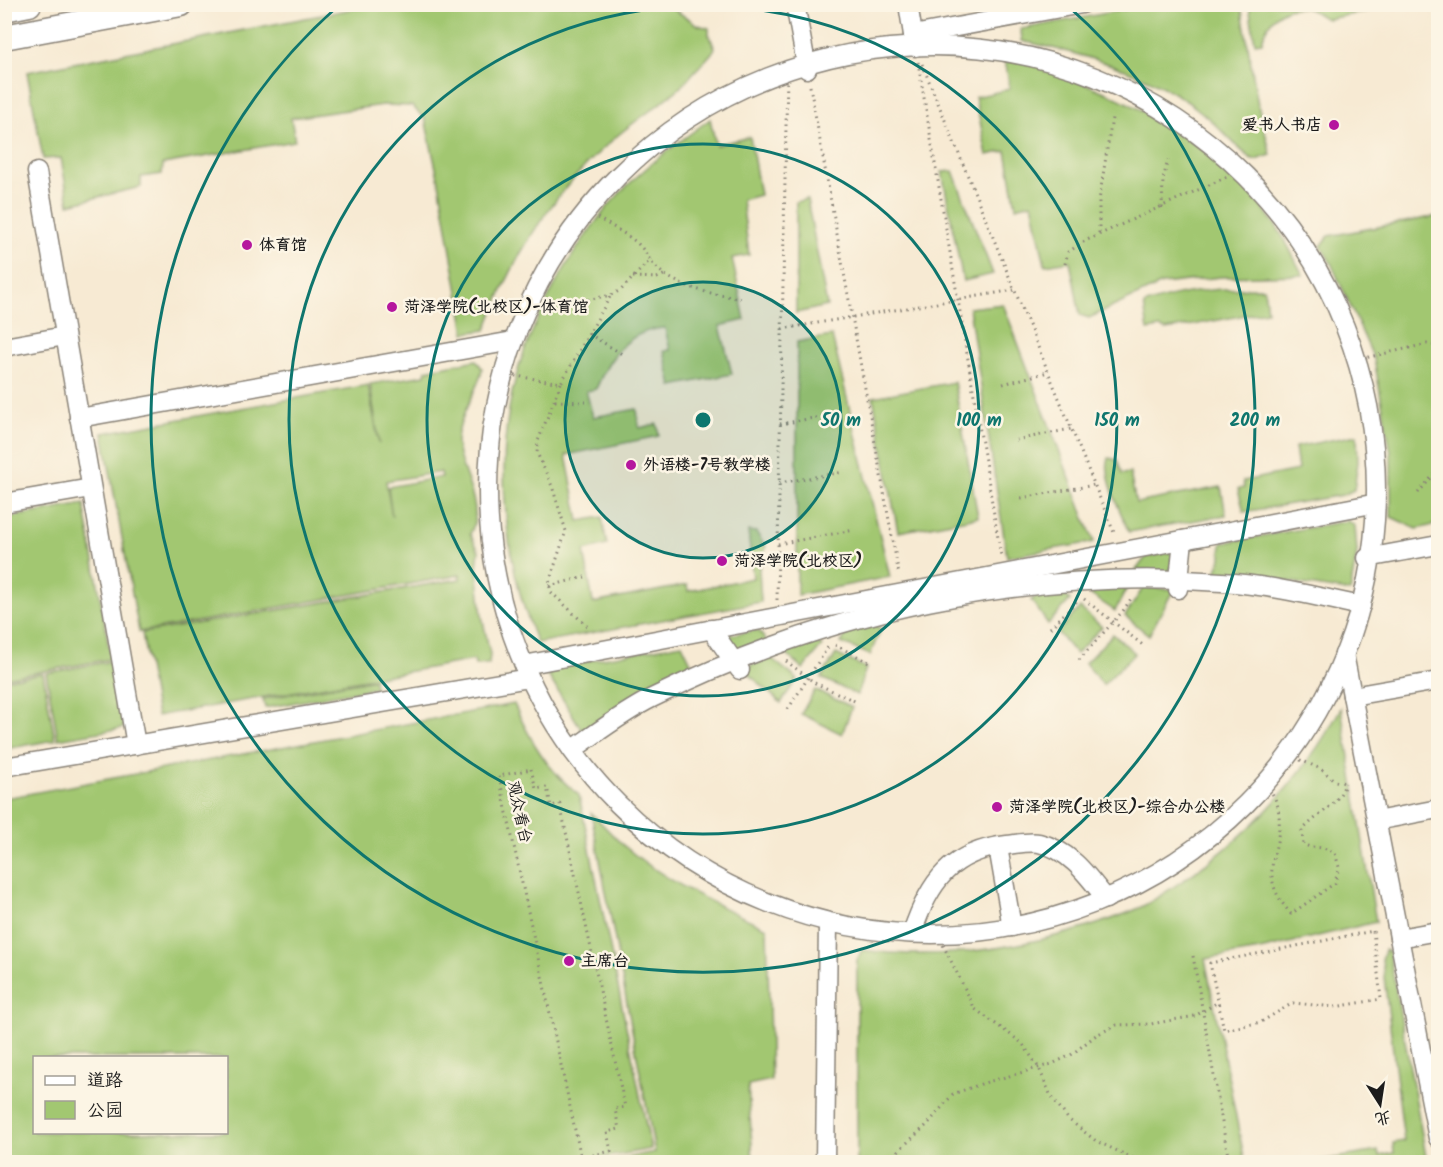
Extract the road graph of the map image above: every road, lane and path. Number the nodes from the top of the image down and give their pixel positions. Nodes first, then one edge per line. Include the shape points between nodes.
1 (29, 4) edge
2 (181, 4) edge
3 (795, 4) edge
4 (908, 4) edge
5 (1082, 4) edge
6 (4, 9) edge
7 (4, 38) edge
8 (914, 42) junction
9 (807, 69) junction
10 (787, 74) junction
11 (1112, 118) dead end
12 (1168, 160) dead end
13 (1240, 171) junction
14 (37, 172) dead end
15 (1162, 208) junction
16 (587, 212) junction
17 (1099, 233) junction
18 (651, 259) junction
19 (1065, 264) dead end
20 (666, 273) junction
21 (633, 277) junction
22 (1014, 290) junction
23 (611, 295) junction
24 (740, 298) dead end
25 (958, 299) junction
26 (524, 314) junction
27 (851, 317) junction
28 (782, 329) junction
29 (589, 334) junction
30 (65, 336) junction
31 (513, 341) junction
32 (1438, 346) edge
33 (4, 347) edge
34 (622, 354) dead end
35 (1356, 360) junction
36 (1048, 372) junction
37 (503, 374) junction
38 (561, 383) junction
39 (1003, 384) dead end
40 (555, 401) junction
41 (586, 402) dead end
42 (831, 415) dead end
43 (80, 418) junction
44 (780, 424) junction
45 (1071, 429) junction
46 (1016, 440) dead end
47 (1438, 470) edge
48 (844, 472) dead end
49 (779, 483) junction
50 (1094, 485) junction
51 (92, 488) junction
52 (1418, 493) dead end
53 (1021, 498) dead end
54 (4, 503) edge
55 (1372, 504) junction
56 (854, 530) dead end
57 (1184, 540) junction
58 (778, 544) junction
59 (1438, 545) edge
60 (1122, 551) junction
61 (1367, 558) junction
62 (1004, 574) junction
63 (585, 578) dead end
64 (1142, 580) junction
65 (1179, 585) junction
66 (549, 586) junction
67 (903, 593) junction
68 (1361, 606) junction
69 (777, 617) junction
70 (1114, 622) junction
71 (1050, 628) dead end
72 (590, 629) dead end
73 (711, 629) junction
74 (773, 646) junction
75 (1144, 646) dead end
76 (1344, 654) junction
77 (1079, 660) dead end
78 (871, 663) dead end
79 (737, 666) junction
80 (526, 672) junction
81 (808, 679) junction
82 (1438, 681) edge
83 (1352, 696) junction
84 (857, 702) dead end
85 (788, 709) dead end
86 (136, 745) junction
87 (572, 750) junction
88 (1289, 755) junction
89 (4, 767) edge
90 (1267, 783) junction
91 (1345, 783) junction
92 (1370, 787) junction
93 (1438, 809) edge
94 (1376, 821) junction
95 (998, 847) junction
96 (1106, 899) junction
97 (828, 923) junction
98 (1012, 927) junction
99 (1438, 931) edge
100 (912, 933) junction
101 (1399, 938) junction
102 (943, 945) dead end
103 (1193, 956) dead end
104 (1218, 1002) junction
105 (1202, 1012) junction
106 (1430, 1046) edge
107 (1039, 1068) junction
108 (1438, 1138) edge
109 (584, 1157) joint
110 (825, 1162) edge
111 (893, 1162) edge
112 (1141, 1162) edge
113 (1229, 1162) edge

1 - 6 main road
2 - 7 main road
3 - 9 street
4 - 8 street
5 - 8 street
8 - 9 street
8 - 13 street via 976,44 1098,75 1179,117
8 - 22 path
8 - 25 path
9 - 10 street
9 - 27 path
10 - 16 street via 724,99 650,144
10 - 28 path
11 - 17 path via 1099,201
12 - 15 path
13 - 15 path via 1180,196
13 - 35 street via 1278,207 1323,279
14 - 30 street
15 - 17 path
16 - 18 path via 637,243
16 - 26 street via 543,276
17 - 19 path via 1068,252
18 - 20 path
18 - 21 path
20 - 21 path via 657,278
20 - 24 path via 700,290
21 - 23 path
22 - 25 path
22 - 36 path
23 - 26 path
23 - 29 path
25 - 27 path
25 - 62 path
26 - 31 street
27 - 28 path
27 - 67 path
28 - 44 path
29 - 34 path
29 - 38 path
30 - 33 street
30 - 43 street
31 - 37 street
31 - 43 street
32 - 35 path via 1427,344
35 - 55 street via 1375,445
36 - 39 path
36 - 45 path
37 - 38 path
37 - 80 street via 489,443 485,487 488,532 502,603
38 - 40 path
40 - 41 path
40 - 66 path via 537,453 566,531
42 - 44 path
43 - 51 street
44 - 49 path
45 - 46 path
45 - 50 path
47 - 52 path
48 - 49 path
49 - 58 path
50 - 53 path
50 - 60 path
51 - 54 street
51 - 86 street
55 - 57 street
55 - 61 street
56 - 58 path
57 - 60 street
57 - 65 street
58 - 69 path
59 - 61 street
60 - 62 street
61 - 68 street
62 - 67 street
63 - 66 path
64 - 65 street
64 - 70 path
64 - 74 street via 1033,584 980,591 889,609
65 - 68 street via 1223,582 1293,591
66 - 72 path via 564,607
67 - 69 street
68 - 76 street
69 - 73 street
70 - 71 path via 1081,596
70 - 75 path
70 - 77 path
73 - 79 street
73 - 80 street
74 - 79 street
74 - 81 path
76 - 83 street
76 - 88 street via 1326,697
78 - 81 path via 831,642
79 - 87 street via 651,699
80 - 86 street
80 - 87 street via 537,699
81 - 84 path
81 - 85 path
82 - 83 street
83 - 92 street
86 - 89 street
87 - 97 street via 647,834 718,878 801,916
88 - 90 street
88 - 91 path
90 - 91 path via 1278,807 1278,831 1271,860 1273,881 1276,895 1291,914 1335,883 1339,867 1335,852 1323,846 1308,848 1303,844 1302,831 1341,796
90 - 96 street via 1216,835 1142,883
91 - 92 path
92 - 94 street
93 - 94 street
94 - 101 street
95 - 96 street via 1039,843 1082,868
95 - 98 street
95 - 100 street via 963,858 944,871 920,910
96 - 98 street via 1062,918
97 - 100 street
97 - 110 street
98 - 100 street via 975,934
99 - 101 street
101 - 106 street
102 - 107 path via 975,1009 1022,1043
103 - 105 path
104 - 104 path via 1224,1030 1261,1022 1293,1003 1335,1007 1381,999 1373,931 1210,963
104 - 105 path
105 - 107 path via 1151,1024 1117,1025 1096,1035 1071,1055
105 - 113 path
106 - 108 street
107 - 111 path via 953,1094 899,1150
107 - 112 path via 1050,1094 1068,1119 1096,1141
109 - 109 path, 观众看台 via 611,1151 607,1132 619,1129 615,1109 625,1107 560,804 551,806 547,787 536,789 531,769 499,776 580,1158

